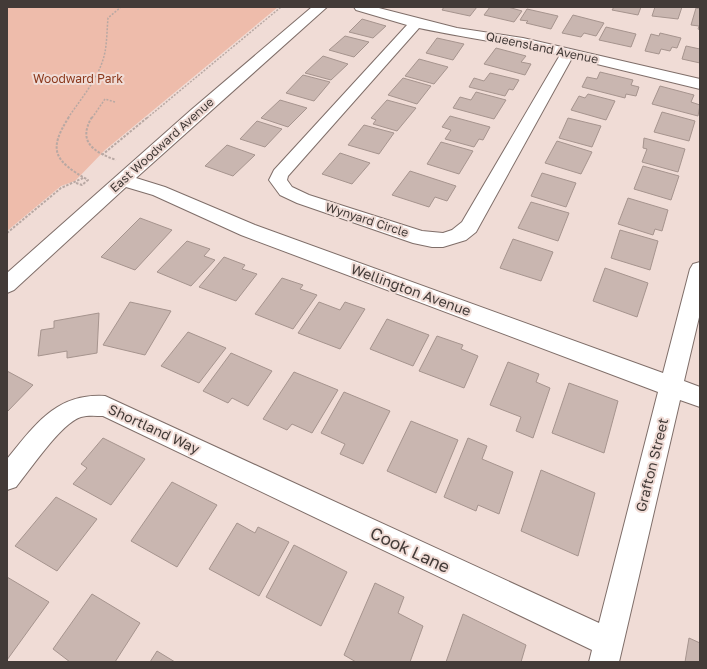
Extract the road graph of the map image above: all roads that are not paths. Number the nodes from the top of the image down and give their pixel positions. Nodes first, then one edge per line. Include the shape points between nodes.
1 (320, 7) edge
2 (361, 7) edge
3 (416, 23) junction
4 (568, 53) junction
5 (700, 84) edge
6 (120, 170) junction
7 (700, 269) edge
8 (7, 285) edge
9 (671, 387) junction
10 (700, 397) edge
11 (212, 456) joint
12 (7, 478) edge
13 (606, 653) edge

1 - 6 street, East Woodward Avenue via 197,113
2 - 3 street, Queensland Avenue
3 - 4 street, Queensland Avenue via 523,42
3 - 4 street, Wynyard Circle via 280,174 278,180 286,191 420,238 443,240 458,235 469,227
4 - 5 street, Queensland Avenue
6 - 8 street, East Woodward Avenue
6 - 9 street, Wellington Avenue via 159,191 248,230
7 - 9 street, Grafton Street
9 - 10 street, Wellington Avenue
9 - 13 street, Grafton Street
11 - 12 street, Shortland Way via 104,406 90,405 70,411 59,418
11 - 13 street, Cook Lane

